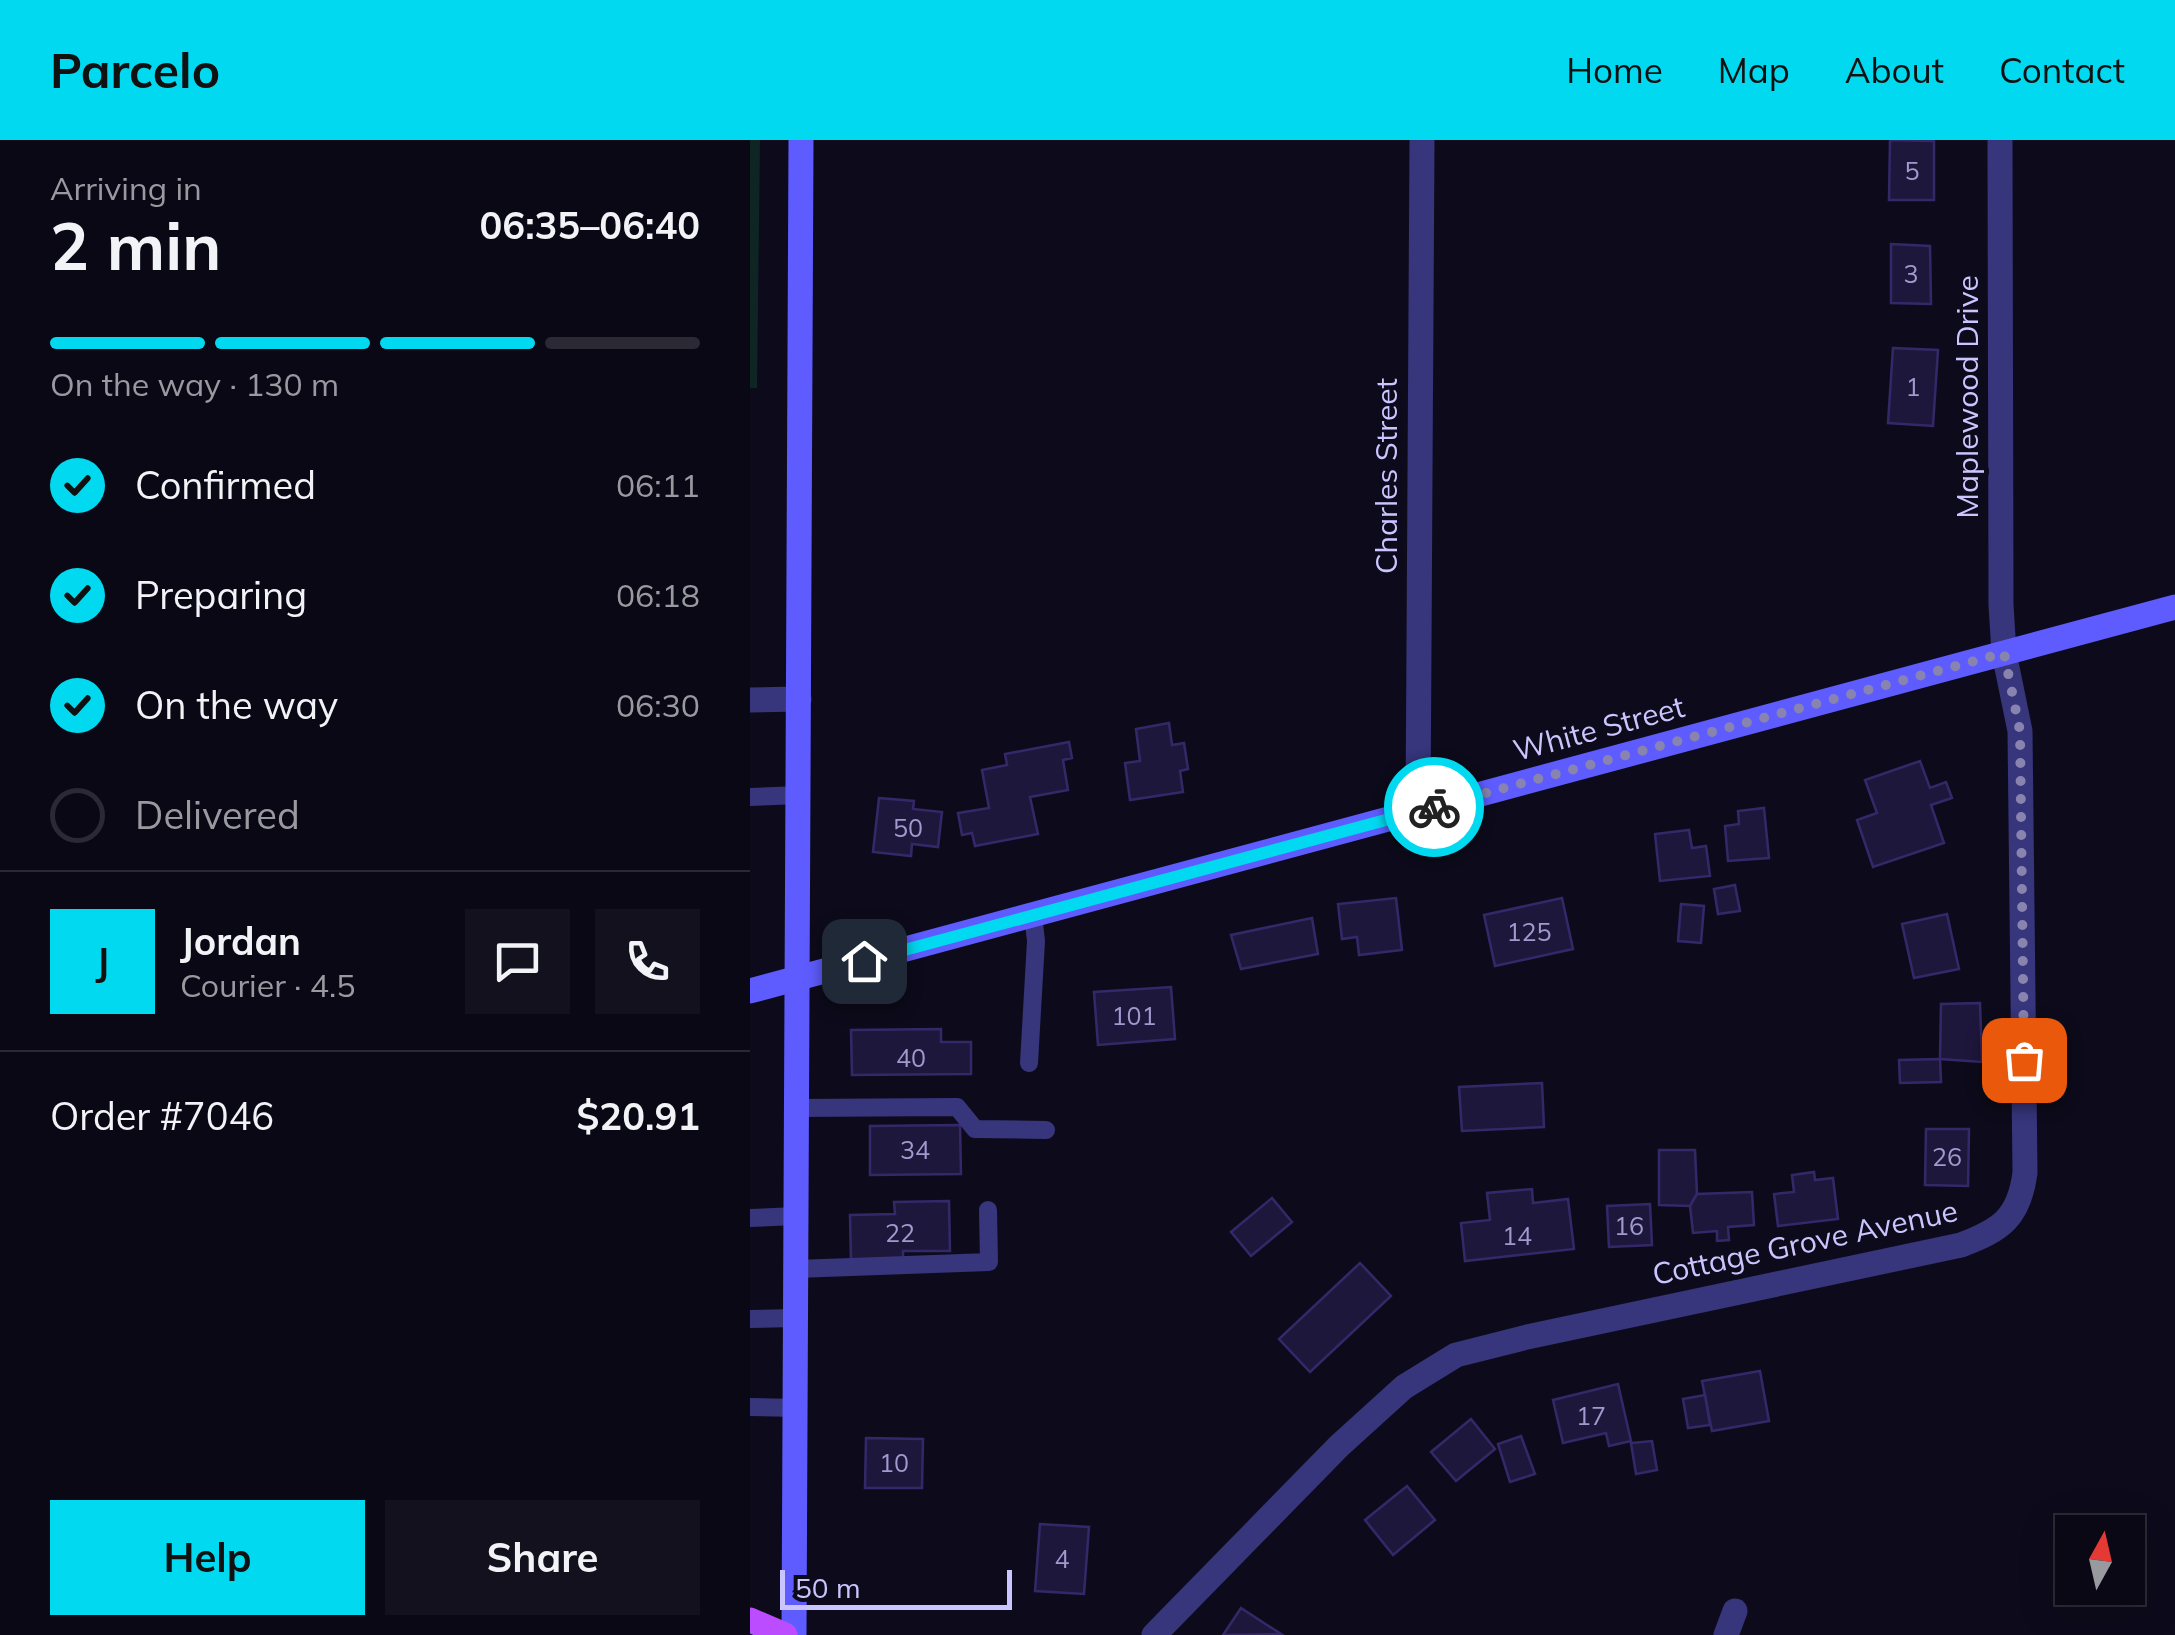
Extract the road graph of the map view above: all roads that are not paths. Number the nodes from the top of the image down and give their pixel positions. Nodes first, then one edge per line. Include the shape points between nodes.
1 (800, 140) edge
2 (1422, 140) edge
3 (2000, 140) edge
4 (2175, 607) edge
5 (2004, 653) junction
6 (799, 699) junction
7 (750, 700) edge
8 (800, 795) junction
9 (750, 797) edge
10 (1418, 812) junction
11 (1033, 915) junction
12 (798, 978) junction
13 (750, 991) edge
14 (1028, 1063) dead end
15 (797, 1108) junction
16 (1046, 1130) dead end
17 (988, 1210) dead end
18 (797, 1216) junction
19 (750, 1218) edge
20 (796, 1269) junction
21 (796, 1318) junction
22 (750, 1320) edge
23 (750, 1406) edge
24 (796, 1408) junction
25 (750, 1620) edge
26 (784, 1635) edge
27 (794, 1635) edge
28 (1154, 1635) edge

1 - 6 street
2 - 10 street, Charles Street
3 - 5 street, Maplewood Drive
4 - 5 street, White Street
5 - 10 street, White Street
5 - 28 street, Cottage Grove Avenue via 2020,731 2025,1173 2012,1214 1990,1234 1961,1245 1456,1355 1378,1408
6 - 7 street
6 - 8 street
8 - 9 lane
8 - 12 street
10 - 11 street, White Street
11 - 12 street, White Street
11 - 14 lane
12 - 13 street, White Street
12 - 15 street
15 - 16 lane via 956,1107 975,1129
15 - 18 street
17 - 20 lane via 990,1262
18 - 19 lane
18 - 20 street
20 - 21 street
21 - 22 lane
21 - 24 street
23 - 24 lane
24 - 27 street
25 - 26 main road

